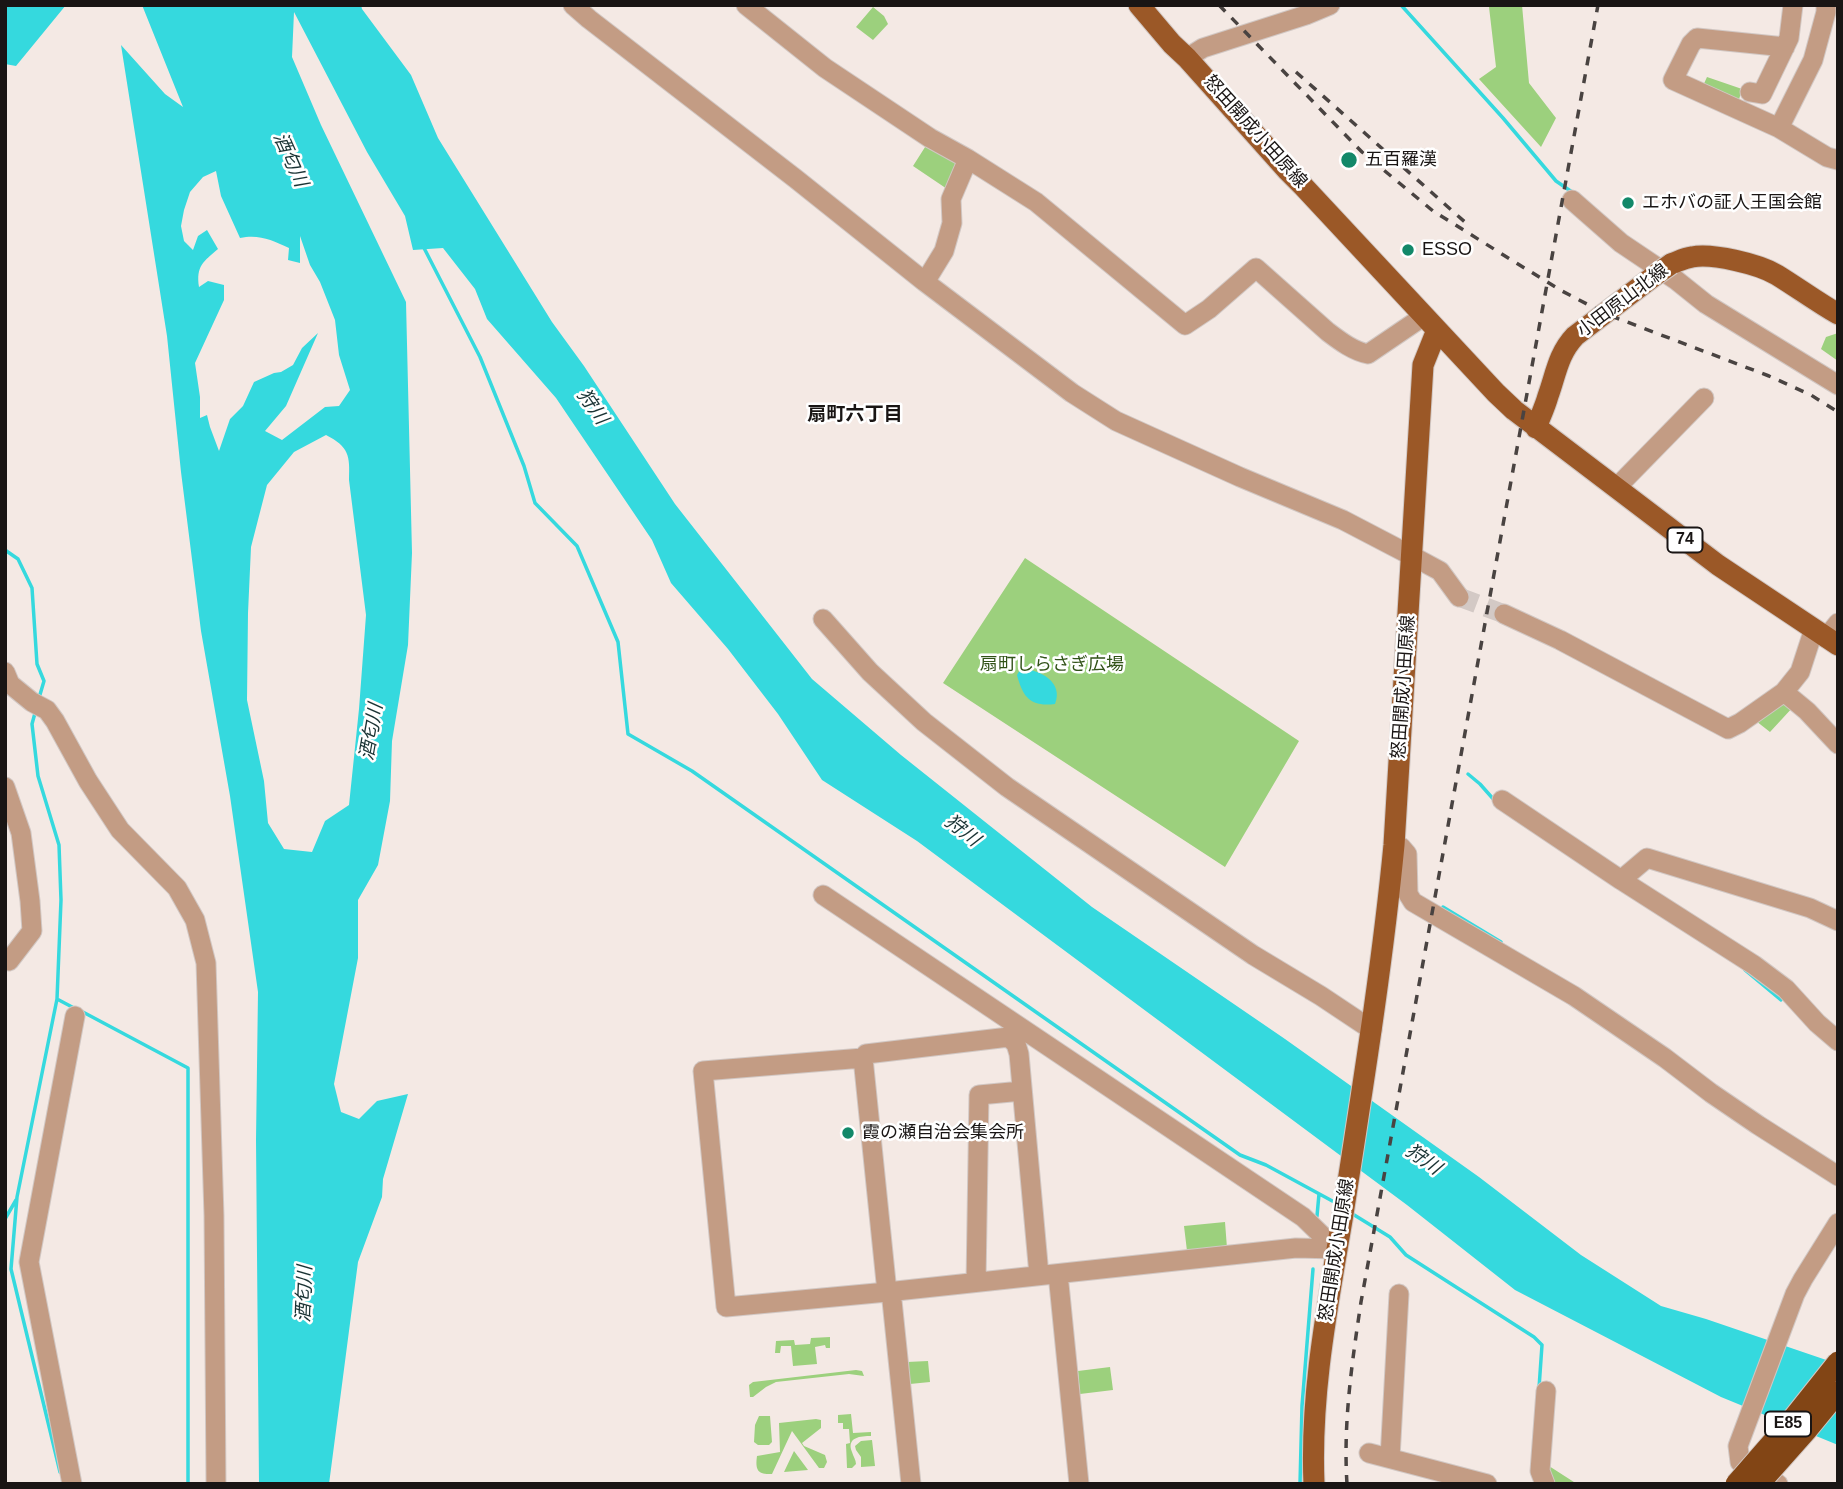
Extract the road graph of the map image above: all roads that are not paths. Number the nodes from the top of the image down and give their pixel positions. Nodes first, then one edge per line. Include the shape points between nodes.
1 (573, 5) edge
2 (746, 5) edge
3 (1139, 5) edge
4 (1330, 5) edge
5 (1793, 5) edge
6 (1826, 5) edge
7 (1785, 47) junction
8 (1187, 58) junction
9 (1750, 92) dead end
10 (1779, 128) junction
11 (968, 159) junction
12 (1838, 160) edge
13 (1572, 200) dead end
14 (925, 282) junction
15 (1838, 314) edge
16 (1431, 323) junction
17 (1838, 385) edge
18 (1704, 398) dead end
19 (1536, 428) junction
20 (1616, 488) junction
21 (1412, 556) junction
22 (1459, 597) tunnel mouth
23 (1504, 614) tunnel mouth
24 (823, 619) dead end
25 (1829, 634) edge
26 (5, 672) edge
27 (1784, 692) junction
28 (1838, 744) edge
29 (5, 787) edge
30 (1502, 800) dead end
31 (1394, 845) junction
32 (1621, 880) junction
33 (823, 895) dead end
34 (1838, 921) edge
35 (9, 961) dead end
36 (75, 1016) dead end
37 (1371, 1036) junction
38 (1020, 1037) junction
39 (1838, 1041) edge
40 (863, 1058) junction
41 (1022, 1091) junction
42 (1838, 1176) edge
43 (1838, 1223) edge
44 (1336, 1249) junction
45 (1049, 1275) junction
46 (976, 1282) junction
47 (889, 1292) junction
48 (1399, 1294) dead end
49 (1838, 1362) edge
50 (1546, 1391) dead end
51 (1838, 1392) edge
52 (1368, 1453) dead end
53 (1390, 1458) junction
54 (72, 1484) edge
55 (216, 1484) edge
56 (911, 1484) edge
57 (1079, 1484) edge
58 (1314, 1484) edge
59 (1487, 1484) edge
60 (1545, 1484) edge
61 (1736, 1484) edge
62 (1759, 1484) edge
63 (1777, 1484) edge

1 - 14 street
2 - 11 street via 825,68
3 - 8 main road, 怒田開成小田原線
4 - 8 street via 1203,48
5 - 7 street
6 - 10 street via 1813,60
7 - 9 street via 1762,94
7 - 10 street via 1697,38 1674,80
8 - 16 main road, 怒田開成小田原線
10 - 12 street
11 - 14 street via 951,199 952,223 944,251
11 - 16 street via 1036,202 1185,325 1256,268 1328,332 1363,354
13 - 17 street via 1621,243 1706,303
14 - 21 street via 1116,421 1343,520
15 - 19 main road, 小田原山北線 via 1764,268 1693,256 1662,270 1575,336 1562,352
16 - 19 main road, 74 via 1496,393
16 - 21 main road, 怒田開成小田原線 via 1423,365
18 - 20 street
19 - 20 main road, 74
20 - 25 main road, 74 via 1718,565
21 - 22 street via 1440,571
21 - 31 main road, 怒田開成小田原線
23 - 27 street via 1728,729
24 - 37 street via 870,672 924,722 1007,787 1253,955 1321,996
25 - 27 street
26 - 55 street via 10,684 55,721 120,830 177,888 195,920 206,963
27 - 28 street
29 - 35 street via 21,833 32,931
30 - 32 street
31 - 37 main road, 怒田開成小田原線
31 - 42 street via 1407,854 1408,894 1413,902 1574,996
32 - 34 street via 1647,858 1810,908
32 - 39 street via 1754,965 1786,989
33 - 38 street
36 - 54 street via 29,1262
37 - 44 main road, 怒田開成小田原線
38 - 40 street
38 - 41 street
38 - 44 street via 1303,1217
40 - 47 street
40 - 47 street via 704,1071 726,1307
41 - 45 street
41 - 46 street via 979,1095
43 - 63 street via 1795,1294 1738,1446 1740,1462
44 - 45 street via 1296,1248
44 - 58 main road, 怒田開成小田原線 via 1318,1368
45 - 46 street
45 - 57 street
46 - 47 street
47 - 56 street
48 - 53 street
49 - 61 highway, E85, bridge
50 - 60 street via 1540,1471
51 - 62 highway, E85, bridge
52 - 53 street
53 - 59 street

